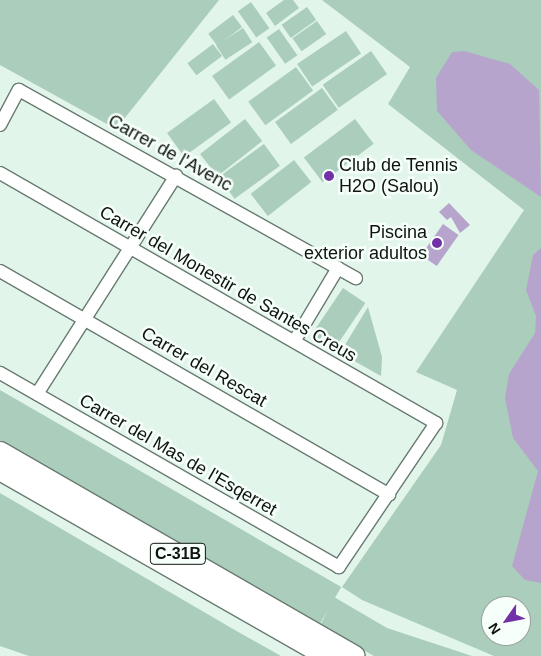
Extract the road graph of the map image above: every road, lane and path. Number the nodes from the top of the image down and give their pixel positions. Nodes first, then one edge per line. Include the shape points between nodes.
1 (0, 125) edge
2 (0, 174) edge
3 (176, 176) junction
4 (130, 249) junction
5 (338, 268) junction
6 (0, 271) edge
7 (356, 278) dead end
8 (84, 319) junction
9 (295, 340) junction
10 (0, 373) edge
11 (37, 394) junction
12 (0, 452) edge
13 (0, 470) edge
14 (389, 495) junction
15 (326, 656) edge
16 (355, 656) edge

1 - 3 street, Carrer de l'Avenc via 20,90
2 - 4 street, Carrer del Monestir de Santes Creus
3 - 4 street
3 - 5 street, Carrer de l'Avenc
4 - 8 street
4 - 9 street, Carrer del Monestir de Santes Creus
5 - 7 street, Carrer de l'Avenc
5 - 9 street
6 - 8 street, Carrer del Rescat
8 - 11 street
8 - 14 street, Carrer del Rescat
9 - 14 street, Carrer del Monestir de Santes Creus via 436,423
10 - 11 street, Carrer del Mas de l'Esqerret
11 - 14 street, Carrer del Mas de l'Esqerret via 339,567
12 - 16 highway, C-31B
13 - 15 highway, C-31B

